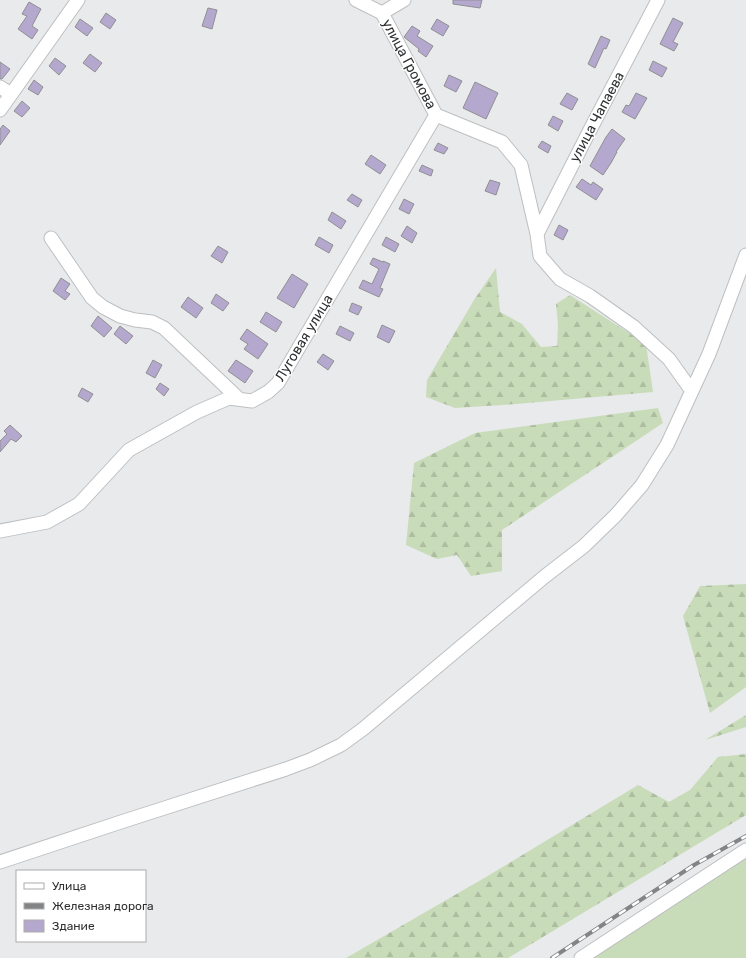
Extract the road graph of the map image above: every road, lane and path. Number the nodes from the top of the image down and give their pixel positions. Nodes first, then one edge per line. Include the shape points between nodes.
1 (78, 0) edge
2 (356, 0) edge
3 (404, 0) edge
4 (658, 0) edge
5 (382, 13) junction
6 (0, 87) edge
7 (11, 94) junction
8 (0, 110) edge
9 (436, 115) junction
10 (536, 234) junction
11 (51, 238) dead end
12 (746, 255) edge
13 (693, 388) junction
14 (239, 399) junction
15 (0, 531) edge
16 (746, 850) edge
17 (0, 862) edge
18 (581, 958) edge

1 - 7 street
2 - 5 street, улица Громова
3 - 5 street
4 - 10 street, улица Чапаева
5 - 9 street, улица Громова
6 - 7 street
7 - 8 street
9 - 10 street, улица Громова via 502,142 521,165
9 - 14 street, Луговая улица via 278,383 252,401
10 - 13 street, улица Громова via 540,256 560,279 590,296 634,327 669,359 689,387
11 - 14 street via 92,298 120,316 152,322 164,328
12 - 13 street via 709,354
13 - 17 street via 667,446 642,485 616,515 584,546 363,730 341,745 286,769
14 - 15 street, Луговая улица via 229,398 197,412 129,450 79,504 47,522
16 - 18 street

